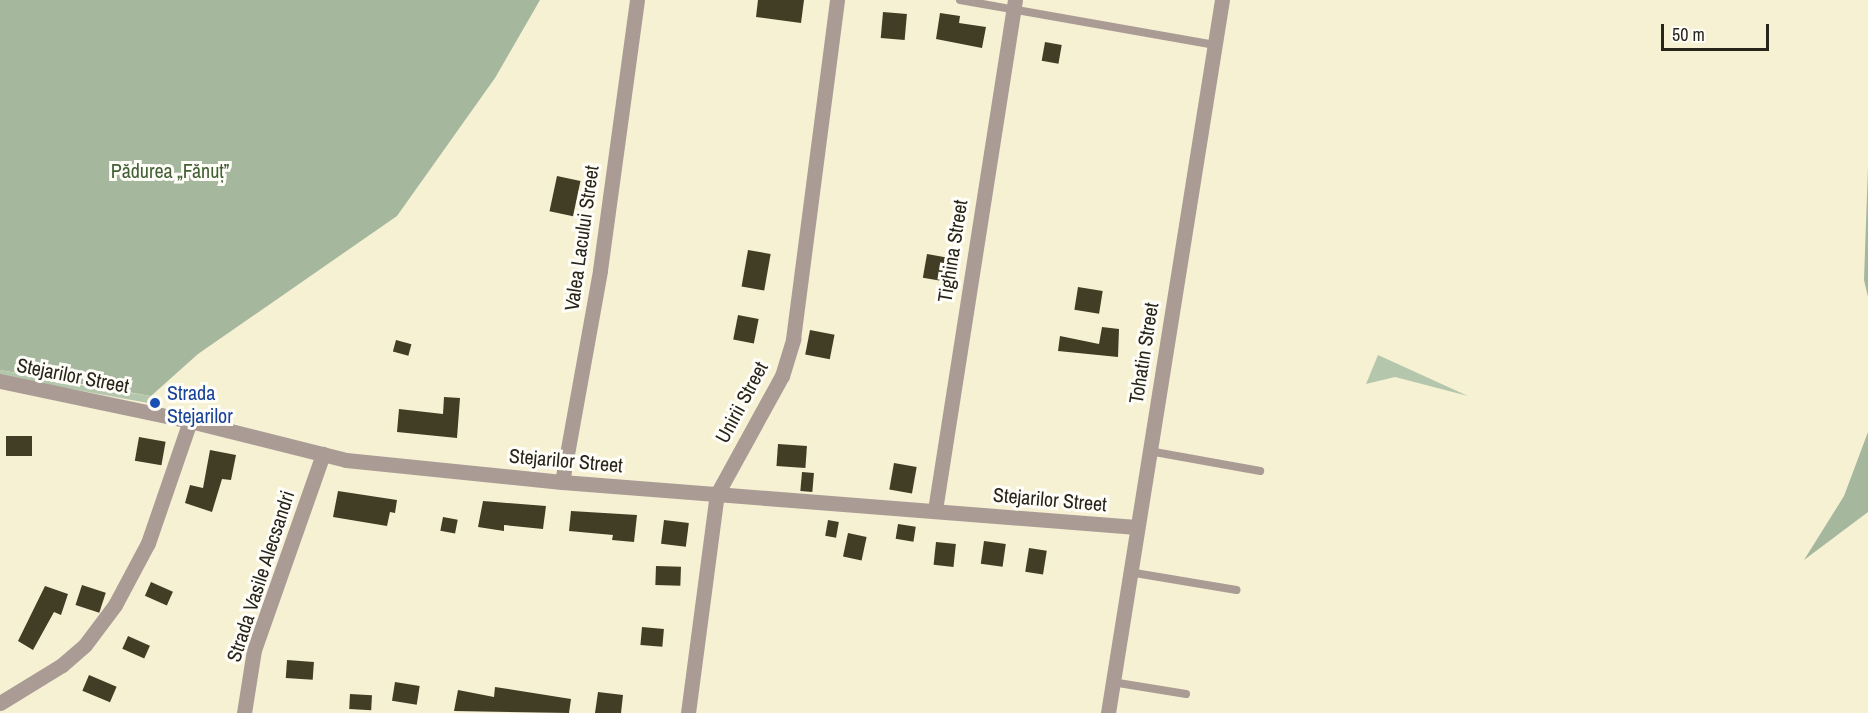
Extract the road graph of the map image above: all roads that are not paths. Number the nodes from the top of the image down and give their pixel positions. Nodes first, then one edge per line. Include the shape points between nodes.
1 (637, 0) edge
2 (837, 0) edge
3 (960, 0) edge
4 (1222, 0) edge
5 (1014, 4) edge
6 (1215, 45) junction
7 (0, 381) edge
8 (190, 421) junction
9 (1149, 451) junction
10 (323, 454) junction
11 (1260, 471) dead end
12 (562, 482) junction
13 (717, 495) junction
14 (935, 510) junction
15 (1136, 527) junction
16 (1129, 572) junction
17 (1236, 590) dead end
18 (1112, 682) junction
19 (1186, 694) dead end
20 (0, 703) edge
21 (244, 713) edge
22 (688, 713) edge
23 (1108, 713) edge

1 - 12 street, Valea Lacului Street via 600,270
2 - 13 street, Unirii Street via 793,339 782,376
3 - 5 lane
4 - 6 street, Tohatin Street
5 - 6 lane
5 - 14 street, Tighina Street
6 - 9 street, Tohatin Street
7 - 8 street, Stejarilor Street
8 - 10 street, Stejarilor Street
8 - 20 street via 148,543 115,605 85,645 62,665
9 - 11 lane
9 - 15 street, Tohatin Street
10 - 12 street, Stejarilor Street via 346,460
10 - 21 street, Strada Vasile Alecsandri via 254,650
12 - 13 street, Stejarilor Street
13 - 14 street, Stejarilor Street
13 - 22 street, Unirii Street
14 - 15 street, Stejarilor Street
15 - 16 street, Tohatin Street
16 - 17 lane
16 - 18 street, Tohatin Street
18 - 19 lane
18 - 23 street, Tohatin Street

